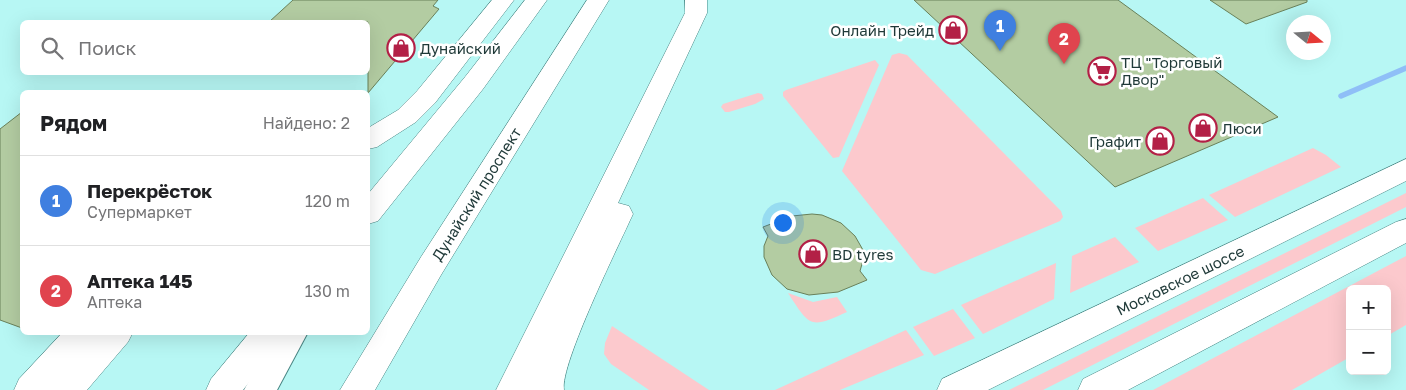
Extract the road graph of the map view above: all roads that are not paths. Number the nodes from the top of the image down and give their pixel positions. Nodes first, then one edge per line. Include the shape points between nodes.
1 (503, 0) edge
2 (536, 0) edge
3 (598, 0) edge
4 (614, 0) edge
5 (696, 0) edge
6 (715, 0) edge
7 (557, 65) junction
8 (370, 139) edge
9 (1406, 170) edge
10 (370, 211) edge
11 (1406, 230) edge
12 (81, 335) edge
13 (114, 335) edge
14 (244, 335) edge
15 (268, 335) edge
16 (291, 335) edge
17 (31, 390) edge
18 (66, 390) edge
19 (208, 390) edge
20 (223, 390) edge
21 (260, 390) edge
22 (357, 390) edge
23 (513, 390) edge
24 (547, 390) edge
25 (954, 390) edge
26 (1095, 390) edge

1 - 8 main road via 426,97 406,116
2 - 10 main road via 474,83
3 - 7 main road, Дунайский проспект
4 - 7 main road
5 - 23 main road via 696,14
6 - 24 main road via 558,345 546,383
7 - 22 main road, Дунайский проспект via 430,266
9 - 25 main road, Московское шоссе
11 - 26 main road
12 - 17 main road
13 - 18 main road
14 - 19 main road
15 - 20 main road
16 - 21 street

